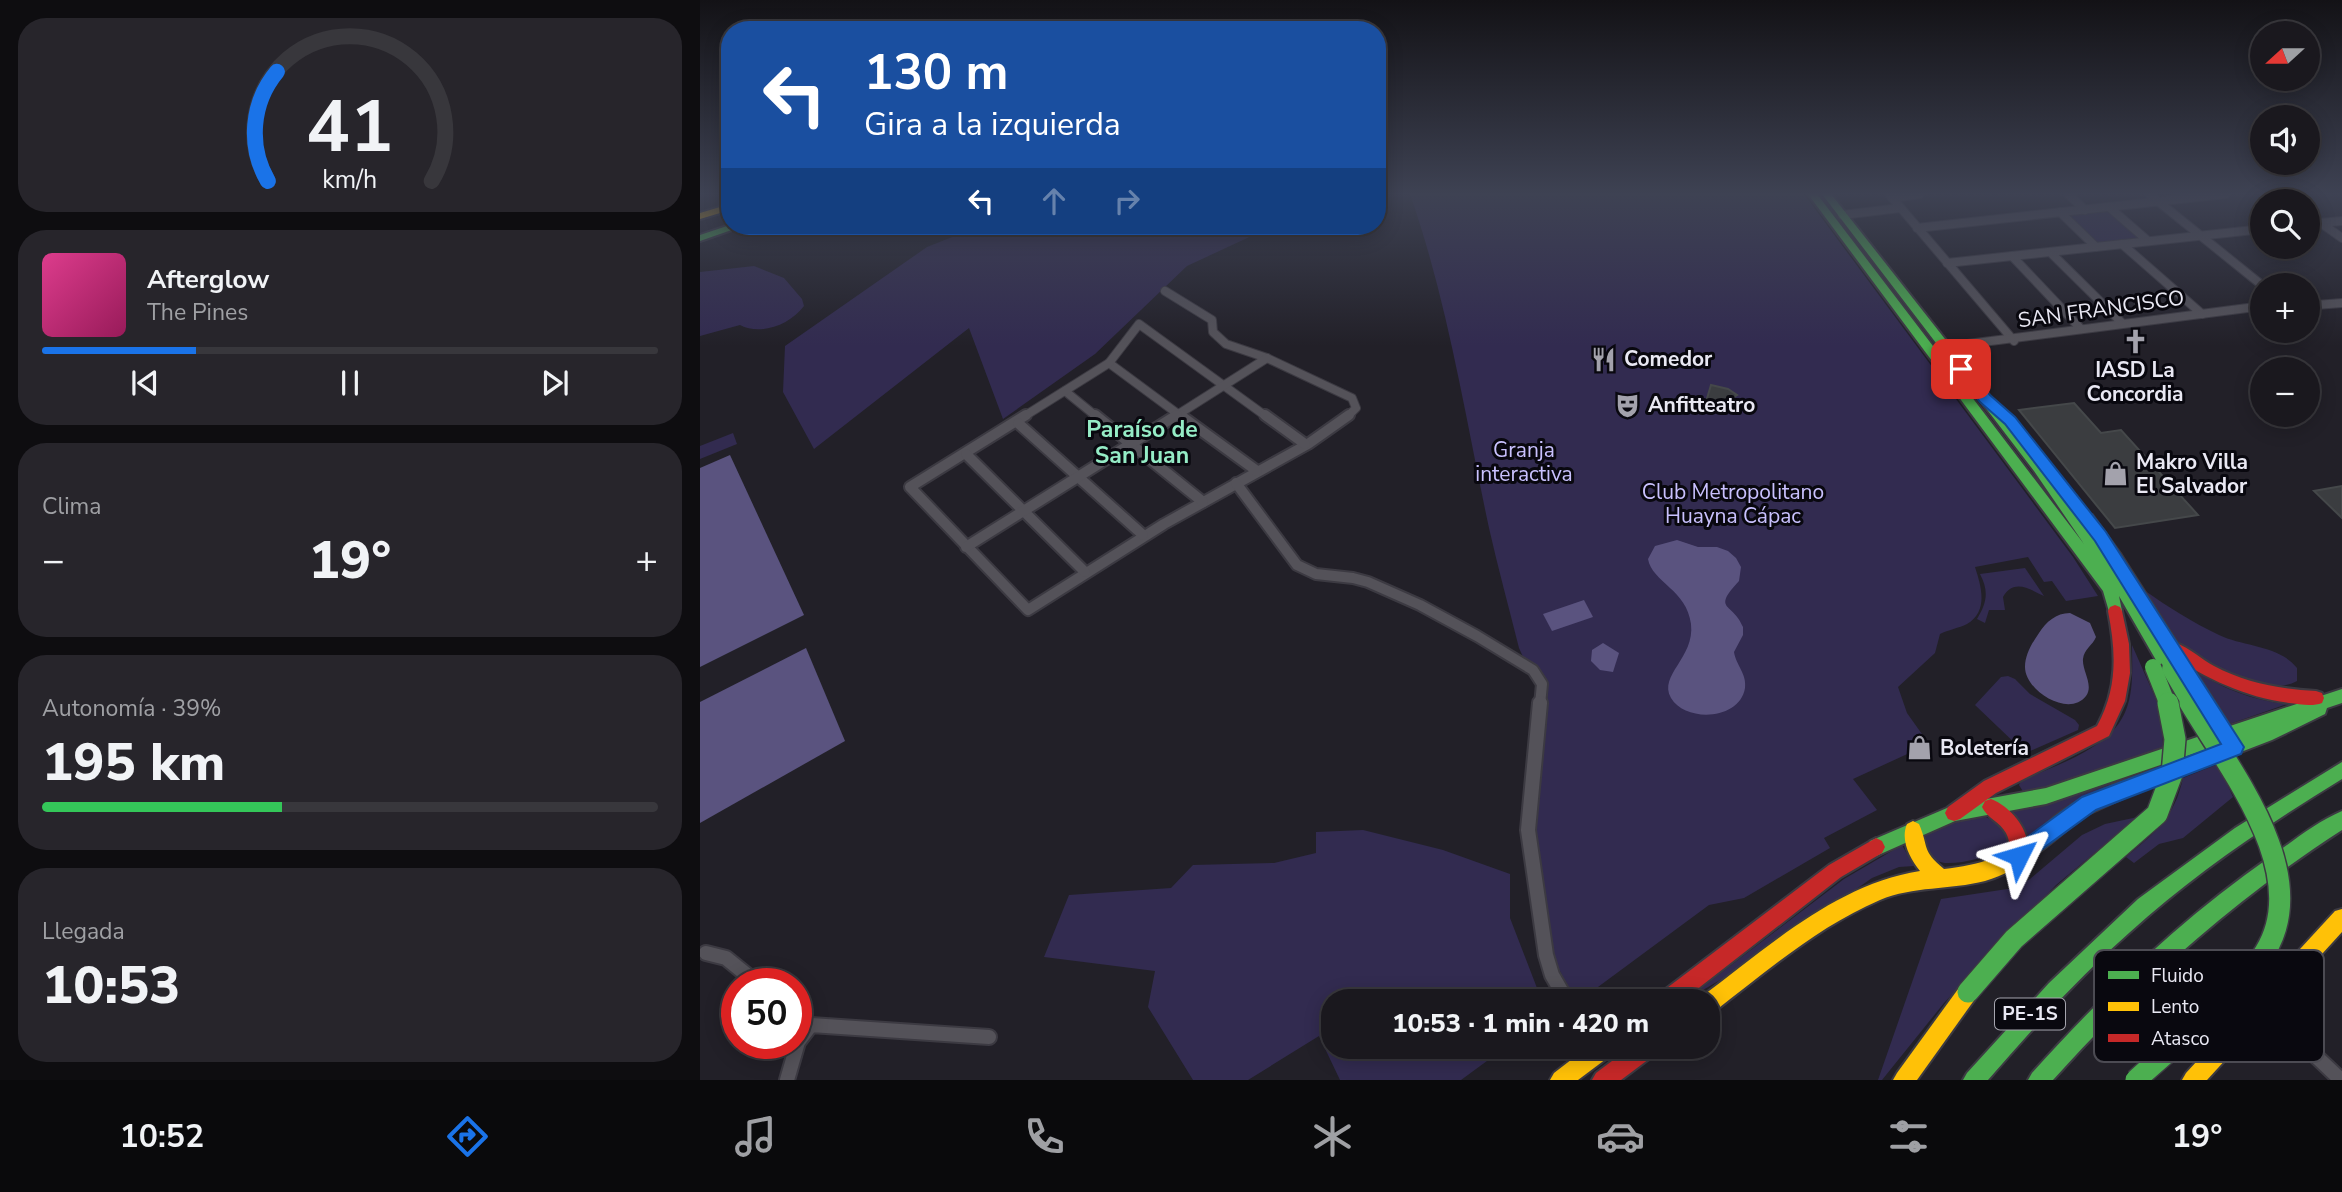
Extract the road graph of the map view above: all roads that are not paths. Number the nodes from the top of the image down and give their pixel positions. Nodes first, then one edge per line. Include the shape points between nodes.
1 (1851, 244) edge
2 (1865, 244) edge
3 (1931, 244) edge
4 (2093, 244) edge
5 (2119, 244) edge
6 (2122, 244) edge
7 (2211, 244) edge
8 (2096, 247) junction
9 (2050, 252) junction
10 (2012, 256) junction
11 (1947, 262) junction
12 (2250, 276) edge
13 (1165, 291) dead end
14 (2342, 303) edge
15 (2320, 305) edge
16 (2250, 308) edge
17 (2202, 314) junction
18 (2122, 323) junction
19 (2081, 329) junction
20 (2020, 341) junction
21 (1947, 351) junction
22 (1267, 358) junction
23 (1109, 363) junction
24 (1224, 386) junction
25 (1065, 391) junction
26 (1985, 399) junction
27 (1180, 416) junction
28 (1018, 423) junction
29 (1130, 444) junction
30 (1305, 444) junction
31 (965, 454) junction
32 (1257, 471) junction
33 (1078, 476) junction
34 (1236, 483) junction
35 (1203, 502) junction
36 (1024, 511) junction
37 (1143, 535) junction
38 (966, 547) junction
39 (1086, 572) junction
40 (2116, 589) junction
41 (2169, 644) junction
42 (2162, 668) junction
43 (2340, 697) edge
44 (2230, 741) junction
45 (2342, 770) edge
46 (1991, 807) junction
47 (1954, 813) junction
48 (2342, 820) edge
49 (1913, 830) junction
50 (2019, 856) junction
51 (1938, 876) junction
52 (2342, 918) edge
53 (2095, 950) edge
54 (2168, 950) edge
55 (2265, 950) edge
56 (2313, 950) edge
57 (2094, 951) edge
58 (706, 953) dead end
59 (738, 968) edge
60 (1560, 989) edge
61 (1682, 989) edge
62 (1720, 995) edge
63 (2094, 1022) edge
64 (812, 1025) edge
65 (989, 1037) dead end
66 (792, 1059) edge
67 (1588, 1059) edge
68 (1632, 1059) edge
69 (2155, 1062) edge
70 (2210, 1062) edge
71 (2322, 1062) edge
72 (787, 1080) edge
73 (1561, 1080) edge
74 (1603, 1080) edge
75 (1904, 1080) edge
76 (1974, 1080) edge
77 (2039, 1080) edge
78 (2136, 1080) edge
79 (2193, 1080) edge
80 (2341, 1080) edge

1 - 40 main road
2 - 21 main road
3 - 11 street
4 - 8 street
5 - 8 street
6 - 17 street
7 - 12 street
8 - 9 street
9 - 10 street
9 - 18 street
10 - 11 street
10 - 19 street
11 - 20 street
13 - 22 street via 1212,320 1218,339
14 - 15 street
16 - 17 street, SAN FRANCISCO
17 - 18 street, SAN FRANCISCO
18 - 19 street, SAN FRANCISCO
19 - 20 street, SAN FRANCISCO
20 - 21 street, SAN FRANCISCO
21 - 26 main road
22 - 24 street
22 - 30 street via 1355,402 1349,415
23 - 24 street via 1139,324
23 - 25 street
23 - 27 street
24 - 27 street
24 - 30 street
25 - 28 street
25 - 29 street
26 - 40 main road via 2046,478
26 - 41 main road via 2010,421 2100,536
27 - 29 street
27 - 32 street
28 - 31 street
28 - 33 street
29 - 33 street
29 - 35 street
30 - 32 street
31 - 36 street
31 - 38 street via 910,487
32 - 34 street
33 - 36 street
33 - 37 street
34 - 35 street
34 - 60 street via 1306,572 1354,578 1381,587 1450,620 1539,677 1528,830 1546,955
35 - 37 street
36 - 38 street
36 - 39 street
37 - 39 street
38 - 39 street via 1028,610
40 - 42 main road
40 - 47 main road via 2125,679 2115,714 2103,731 1990,787
41 - 43 main road via 2244,689 2296,698
41 - 44 main road
42 - 55 main road, bridge via 2262,824 2274,851 2281,888 2272,940
42 - 75 main road, bridge via 2175,739 2172,774 2157,814 2014,939 1968,992
43 - 44 main road
44 - 46 main road
44 - 50 main road via 2089,803
45 - 53 main road, PE-1S via 2248,825 2204,857
46 - 47 main road
46 - 50 main road via 2005,815 2017,833
47 - 49 main road
48 - 54 main road, PE-1S via 2237,890
49 - 51 main road via 1917,855
49 - 61 main road via 1835,871
50 - 51 main road via 1987,872
51 - 62 main road via 1865,896
52 - 56 main road
57 - 76 main road, PE-1S via 2057,985
58 - 59 street via 726,958
63 - 77 main road, PE-1S
64 - 65 street
66 - 72 street
67 - 73 main road
68 - 74 main road
69 - 78 main road, bridge
70 - 79 main road
71 - 80 street

